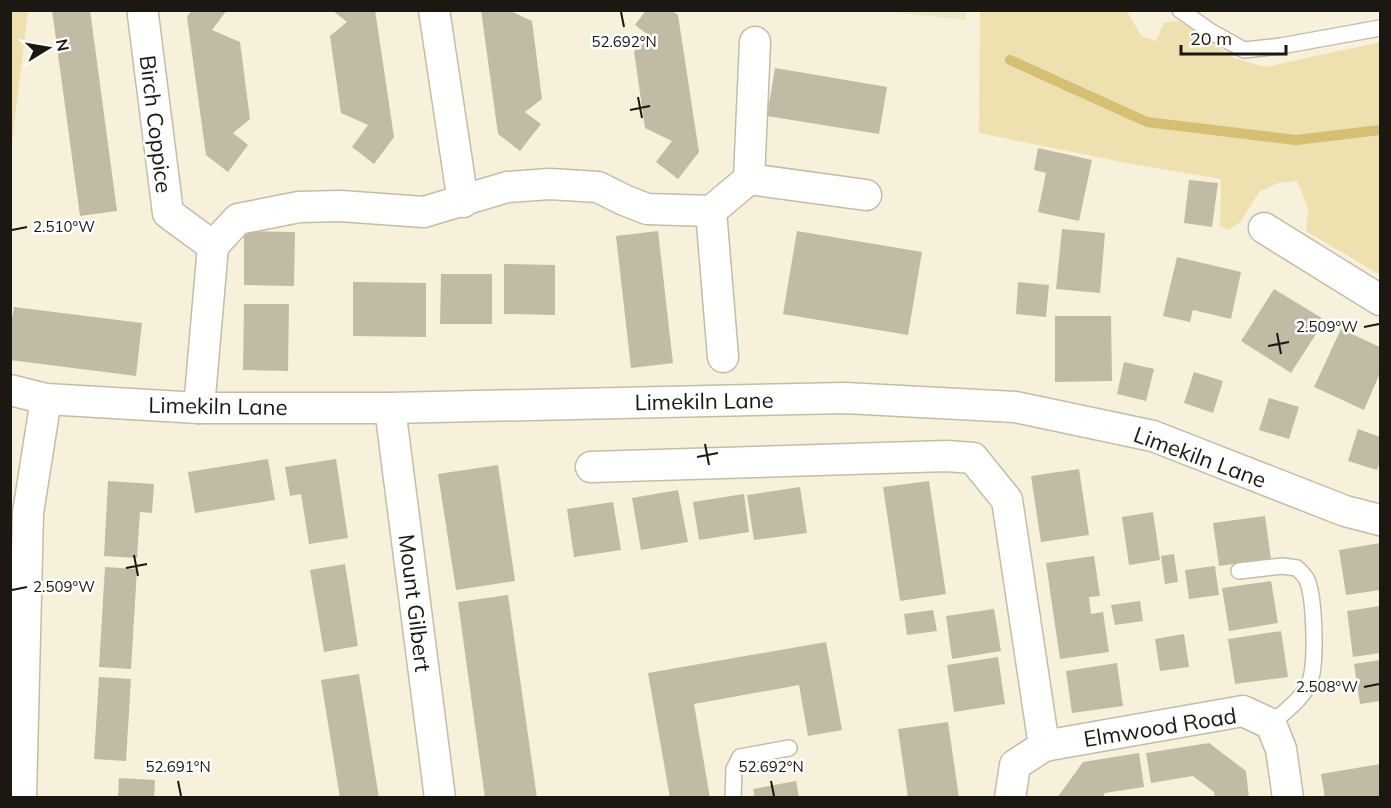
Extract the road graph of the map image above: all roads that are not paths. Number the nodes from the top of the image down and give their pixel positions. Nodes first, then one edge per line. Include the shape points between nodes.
1 (434, 10) edge
2 (1180, 10) edge
3 (143, 15) dead end
4 (1380, 28) edge
5 (755, 42) dead end
6 (749, 179) junction
7 (866, 195) dead end
8 (463, 202) junction
9 (711, 211) junction
10 (1264, 228) dead end
11 (213, 246) junction
12 (1380, 300) edge
13 (723, 357) dead end
14 (10, 390) edge
15 (46, 399) junction
16 (199, 408) junction
17 (390, 408) junction
18 (591, 467) dead end
19 (1380, 520) edge
20 (1239, 572) dead end
21 (1271, 724) junction
22 (1044, 746) junction
23 (789, 748) dead end
24 (21, 798) edge
25 (440, 798) edge
26 (733, 798) edge
27 (1010, 798) edge
28 (1288, 798) edge

1 - 8 street
2 - 4 lane via 1244,50
3 - 11 street, Birch Coppice via 168,213
5 - 6 street
6 - 7 street
6 - 9 street
8 - 9 street via 507,188 550,184 598,187 647,209
8 - 11 street via 424,212 299,207 238,219
9 - 13 street
10 - 12 street
11 - 16 street
14 - 15 street, Limekiln Lane
15 - 16 street, Limekiln Lane
15 - 24 street via 28,513
16 - 17 street, Limekiln Lane
17 - 19 street, Limekiln Lane via 845,398 1015,407 1153,436 1345,511
17 - 25 street, Mount Gilbert
18 - 22 street via 973,458 1007,500
20 - 21 lane via 1282,566 1297,568 1307,579 1314,621 1315,659 1310,682 1302,696
21 - 22 street, Elmwood Road via 1243,711
21 - 28 street, Elmwood Road via 1281,749
22 - 27 street, Elmwood Road via 1015,765
23 - 26 lane via 740,757 734,769

